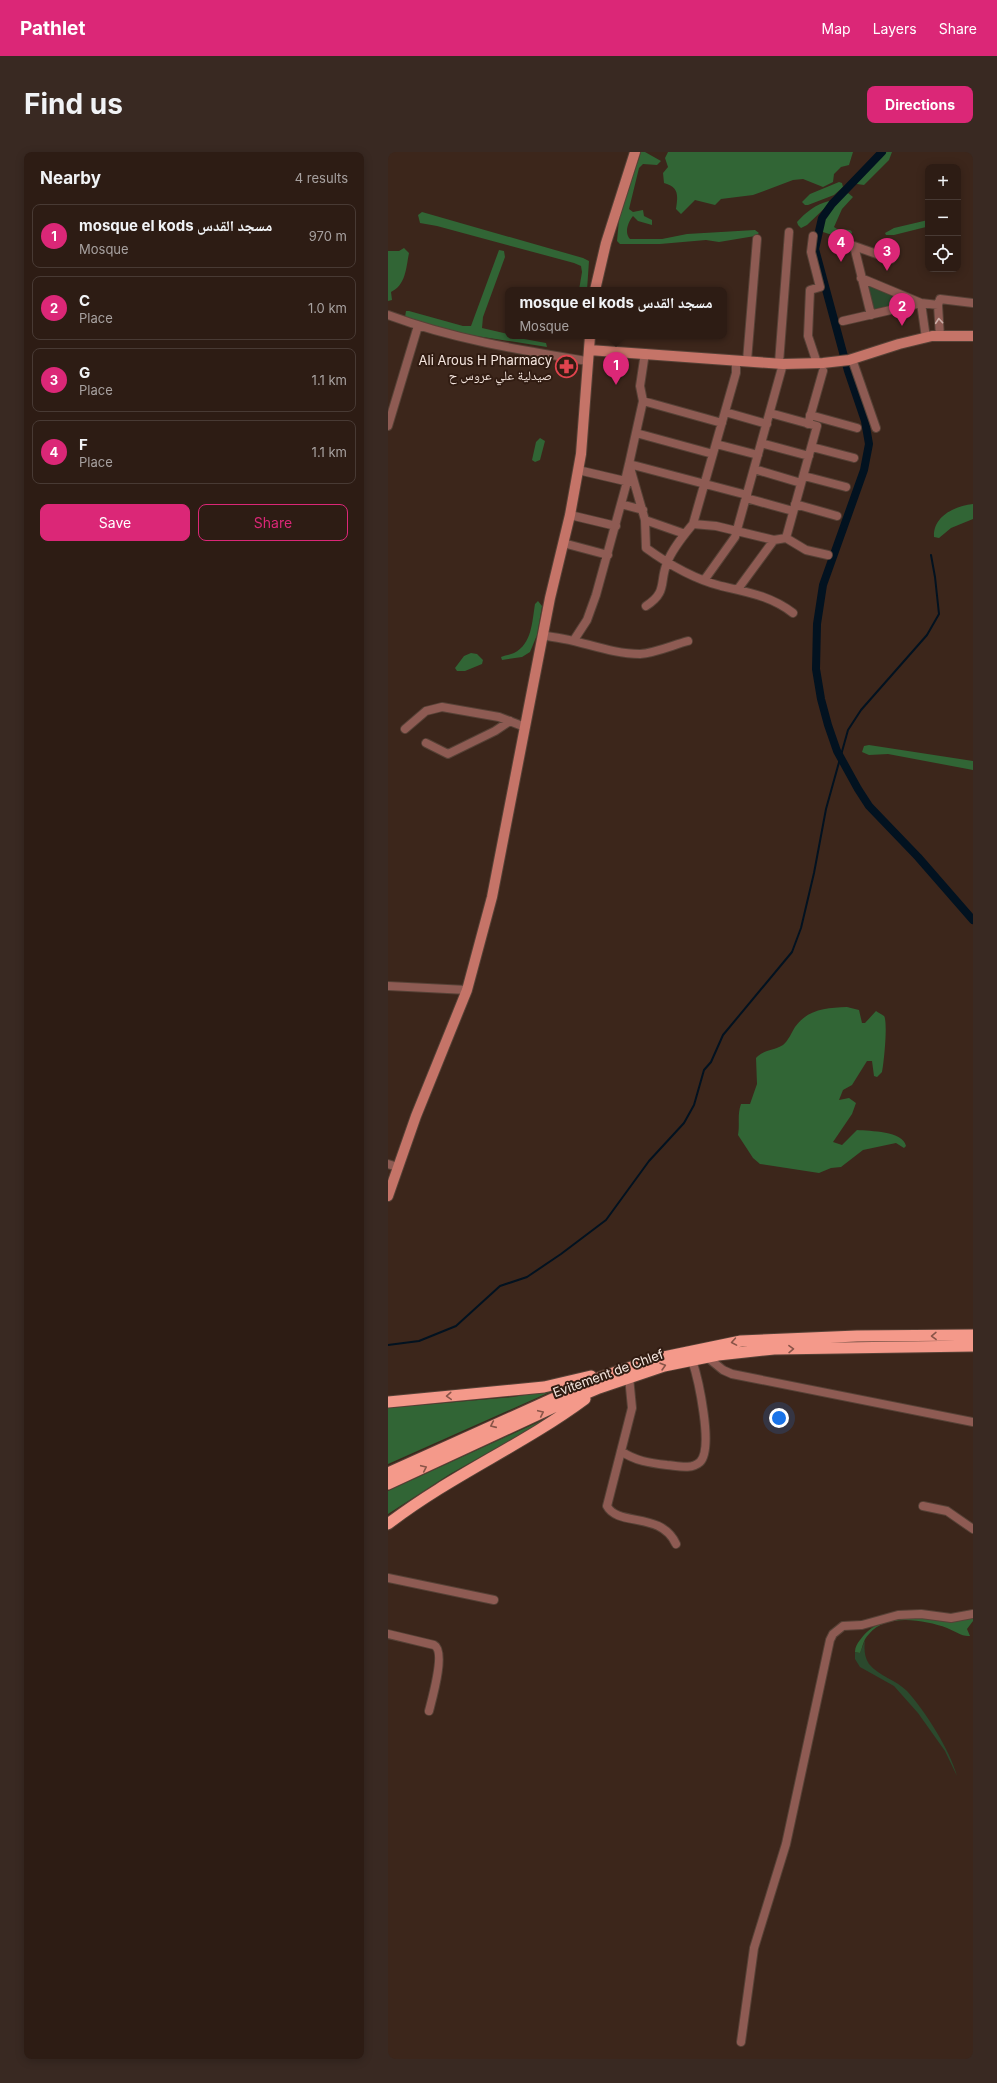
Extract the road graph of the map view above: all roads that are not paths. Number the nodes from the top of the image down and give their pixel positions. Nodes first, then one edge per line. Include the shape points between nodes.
1 (635, 152) edge
2 (789, 232) dead end
3 (813, 236) dead end
4 (757, 239) dead end
5 (891, 259) dead end
6 (861, 278) junction
7 (596, 287) edge
8 (921, 303) junction
9 (973, 303) edge
10 (938, 305) junction
11 (388, 315) edge
12 (871, 315) junction
13 (843, 322) dead end
14 (418, 326) junction
15 (973, 336) edge
16 (940, 337) junction
17 (926, 338) junction
18 (590, 339) edge
19 (589, 350) junction
20 (645, 353) junction
21 (852, 359) junction
22 (741, 360) junction
23 (587, 361) junction
24 (781, 363) junction
25 (820, 367) junction
26 (640, 386) junction
27 (643, 401) junction
28 (725, 412) junction
29 (770, 413) junction
30 (810, 414) junction
31 (640, 415) junction
32 (820, 417) junction
33 (722, 423) junction
34 (767, 424) junction
35 (808, 424) junction
36 (388, 426) edge
37 (817, 426) junction
38 (858, 428) dead end
39 (876, 428) dead end
40 (636, 433) junction
41 (762, 443) junction
42 (716, 444) junction
43 (812, 447) junction
44 (713, 454) junction
45 (758, 455) junction
46 (809, 456) junction
47 (854, 458) dead end
48 (629, 464) junction
49 (754, 469) junction
50 (578, 470) junction
51 (802, 479) junction
52 (629, 482) junction
53 (705, 484) junction
54 (846, 487) dead end
55 (746, 496) junction
56 (621, 504) junction
57 (794, 508) junction
58 (643, 510) junction
59 (570, 515) junction
60 (837, 516) dead end
61 (645, 520) junction
62 (694, 524) junction
63 (616, 526) junction
64 (737, 530) junction
65 (685, 534) junction
66 (786, 538) junction
67 (774, 540) junction
68 (563, 543) junction
69 (608, 555) junction
70 (828, 555) dead end
71 (666, 563) junction
72 (705, 580) junction
73 (738, 589) junction
74 (646, 606) dead end
75 (793, 613) dead end
76 (544, 636) junction
77 (574, 640) junction
78 (688, 641) dead end
79 (510, 721) junction
80 (524, 728) junction
81 (405, 729) dead end
82 (426, 743) dead end
83 (388, 986) edge
84 (467, 990) junction
85 (393, 1166) edge
86 (388, 1196) edge
87 (973, 1335) edge
88 (973, 1346) edge
89 (707, 1357) junction
90 (692, 1360) junction
91 (627, 1373) junction
92 (599, 1388) junction
93 (388, 1402) edge
94 (973, 1422) edge
95 (621, 1451) junction
96 (388, 1473) edge
97 (388, 1484) edge
98 (922, 1506) dead end
99 (388, 1524) edge
100 (973, 1529) edge
101 (676, 1544) dead end
102 (388, 1578) edge
103 (494, 1600) dead end
104 (973, 1614) edge
105 (388, 1634) edge
106 (429, 1711) dead end
107 (741, 2042) dead end

1 - 7 main road via 606,243
2 - 24 street
3 - 25 street via 811,252 820,287 810,290 808,336
4 - 22 street
5 - 6 street via 854,246
6 - 8 street
6 - 12 street
8 - 10 street
8 - 12 street
8 - 17 street
9 - 10 street via 940,299
16 -> 10 street
11 - 14 street
12 - 13 street
14 - 23 street via 526,351
14 - 36 street
15 - 16 main road
16 - 17 main road
17 - 21 main road
18 - 19 main road
19 - 20 main road
19 - 23 main road
20 - 22 main road
20 - 26 street
21 - 25 main road
21 - 39 street
22 - 24 main road
22 - 28 street
23 - 50 main road via 584,423
24 - 25 main road
24 - 29 street
25 - 30 street
26 - 27 street
26 - 31 street via 636,405
27 - 31 street
27 - 33 street
28 - 33 street
28 - 34 street
29 - 34 street
29 - 35 street
30 - 32 street
30 - 35 street
31 - 40 street
32 - 37 street
32 - 38 street
33 - 42 street
34 - 41 street
35 - 37 street
37 - 43 street
40 - 44 street
40 - 48 street
41 - 45 street
41 - 46 street
42 - 44 street
42 - 45 street
43 - 46 street
43 - 47 street
44 - 53 street
45 - 49 street
46 - 51 street
48 - 52 street
48 - 53 street
49 - 51 street
49 - 55 street
50 - 52 street
50 - 59 main road
51 - 54 street
51 - 57 street
52 - 56 street
52 - 58 street
53 - 55 street
53 - 62 street
55 - 57 street
55 - 64 street
56 - 58 street
56 - 63 street
57 - 60 street
57 - 66 street
58 - 61 street
59 - 63 street
59 - 68 main road
61 - 65 street
61 - 71 street via 646,548
62 - 64 street
62 - 65 street
63 - 69 street
64 - 67 street
64 - 72 street via 735,537
65 - 71 street
66 - 67 street
66 - 70 street via 806,550
67 - 73 street
68 - 69 street
68 - 76 main road
69 - 77 street via 586,620
71 - 72 street
71 - 74 street via 662,590
72 - 73 street
73 - 75 street via 776,602
76 - 77 street
76 - 80 main road
77 - 78 street via 606,651 642,654
79 - 80 street
79 - 81 street via 490,714 442,707 426,711
79 - 82 street via 448,754
80 - 84 main road via 496,881
83 - 84 street
84 - 85 main road
85 - 86 main road
87 -> 91 highway, Evitement de Chlef via 741,1341 659,1358
89 -> 88 highway, Evitement de Chlef via 774,1349
89 - 90 highway, Evitement de Chlef
89 - 94 street via 732,1374
91 -> 90 highway, Evitement de Chlef
90 - 95 street via 703,1408 705,1443 700,1461 691,1466 641,1461
91 - 92 highway, Evitement de Chlef
91 -> 93 highway via 544,1387
91 - 95 street via 632,1408
91 -> 96 highway, Evitement de Chlef via 594,1380
97 -> 92 highway, Evitement de Chlef
92 - 99 highway via 560,1417 487,1459
95 - 101 street via 607,1502 609,1509 615,1514 664,1528
98 - 100 street via 947,1511
102 - 103 street
104 - 107 street via 951,1618 921,1614 892,1616 862,1625 843,1626 830,1640 786,1844 754,1948
105 - 106 street via 438,1648 439,1664

